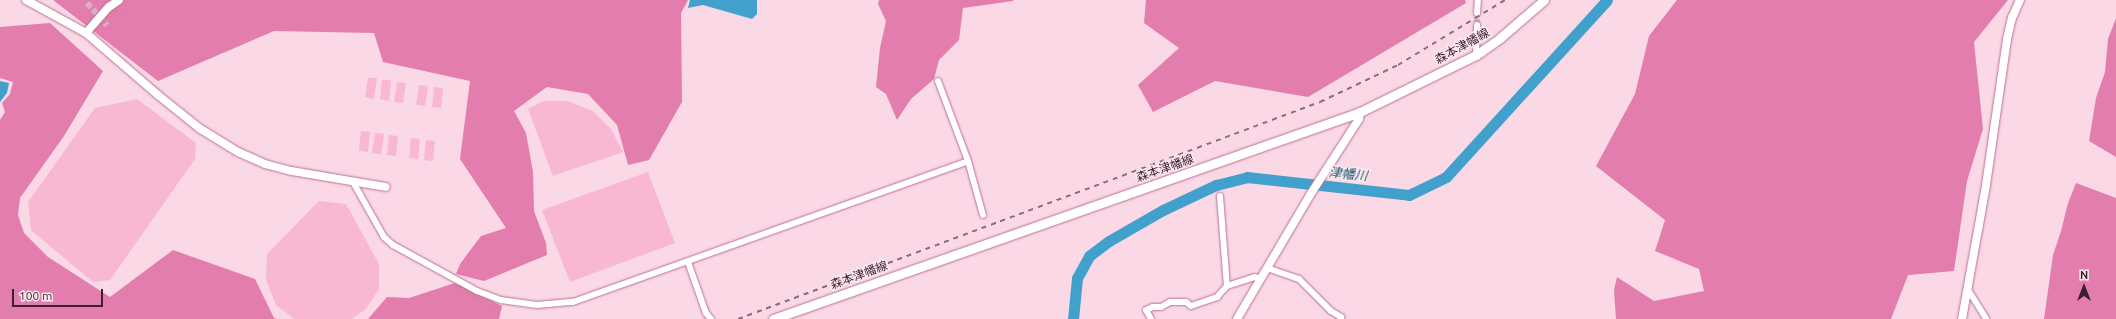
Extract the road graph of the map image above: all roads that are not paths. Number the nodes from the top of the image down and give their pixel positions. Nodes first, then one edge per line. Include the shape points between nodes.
1 (26, 0) edge
2 (119, 0) edge
3 (1478, 0) edge
4 (1544, 0) edge
5 (2020, 0) edge
6 (1477, 13) tunnel mouth
7 (1477, 25) tunnel mouth
8 (86, 33) junction
9 (1476, 55) junction
10 (938, 81) dead end
11 (1360, 112) junction
12 (968, 161) junction
13 (353, 182) junction
14 (386, 187) dead end
15 (1220, 196) dead end
16 (983, 215) dead end
17 (688, 262) junction
18 (1267, 268) junction
19 (1261, 279) junction
20 (1228, 286) junction
21 (1967, 288) junction
22 (1341, 317) dead end
23 (711, 319) edge
24 (773, 319) edge
25 (1151, 319) edge
26 (1237, 319) edge
27 (1962, 319) edge
28 (1986, 319) edge

1 - 8 street
2 - 8 street via 109,7
3 - 6 street
4 - 9 main road, 森本津幡線
5 - 21 street via 2007,39 1986,185
7 - 9 street
8 - 13 street via 158,96 199,128 238,152 265,164
9 - 11 main road, 森本津幡線
10 - 12 street
11 - 18 street via 1359,119
11 - 24 main road, 森本津幡線
12 - 16 street
12 - 17 street
13 - 14 street
13 - 17 street via 384,237 393,245 476,291 501,300 537,306 573,302
15 - 20 street
17 - 23 street via 706,313
18 - 19 street
18 - 22 street via 1299,279 1331,311
19 - 20 street via 1255,277
19 - 26 street
20 - 25 street via 1217,297 1192,306 1186,302 1170,302 1146,310
21 - 27 street
21 - 28 street

